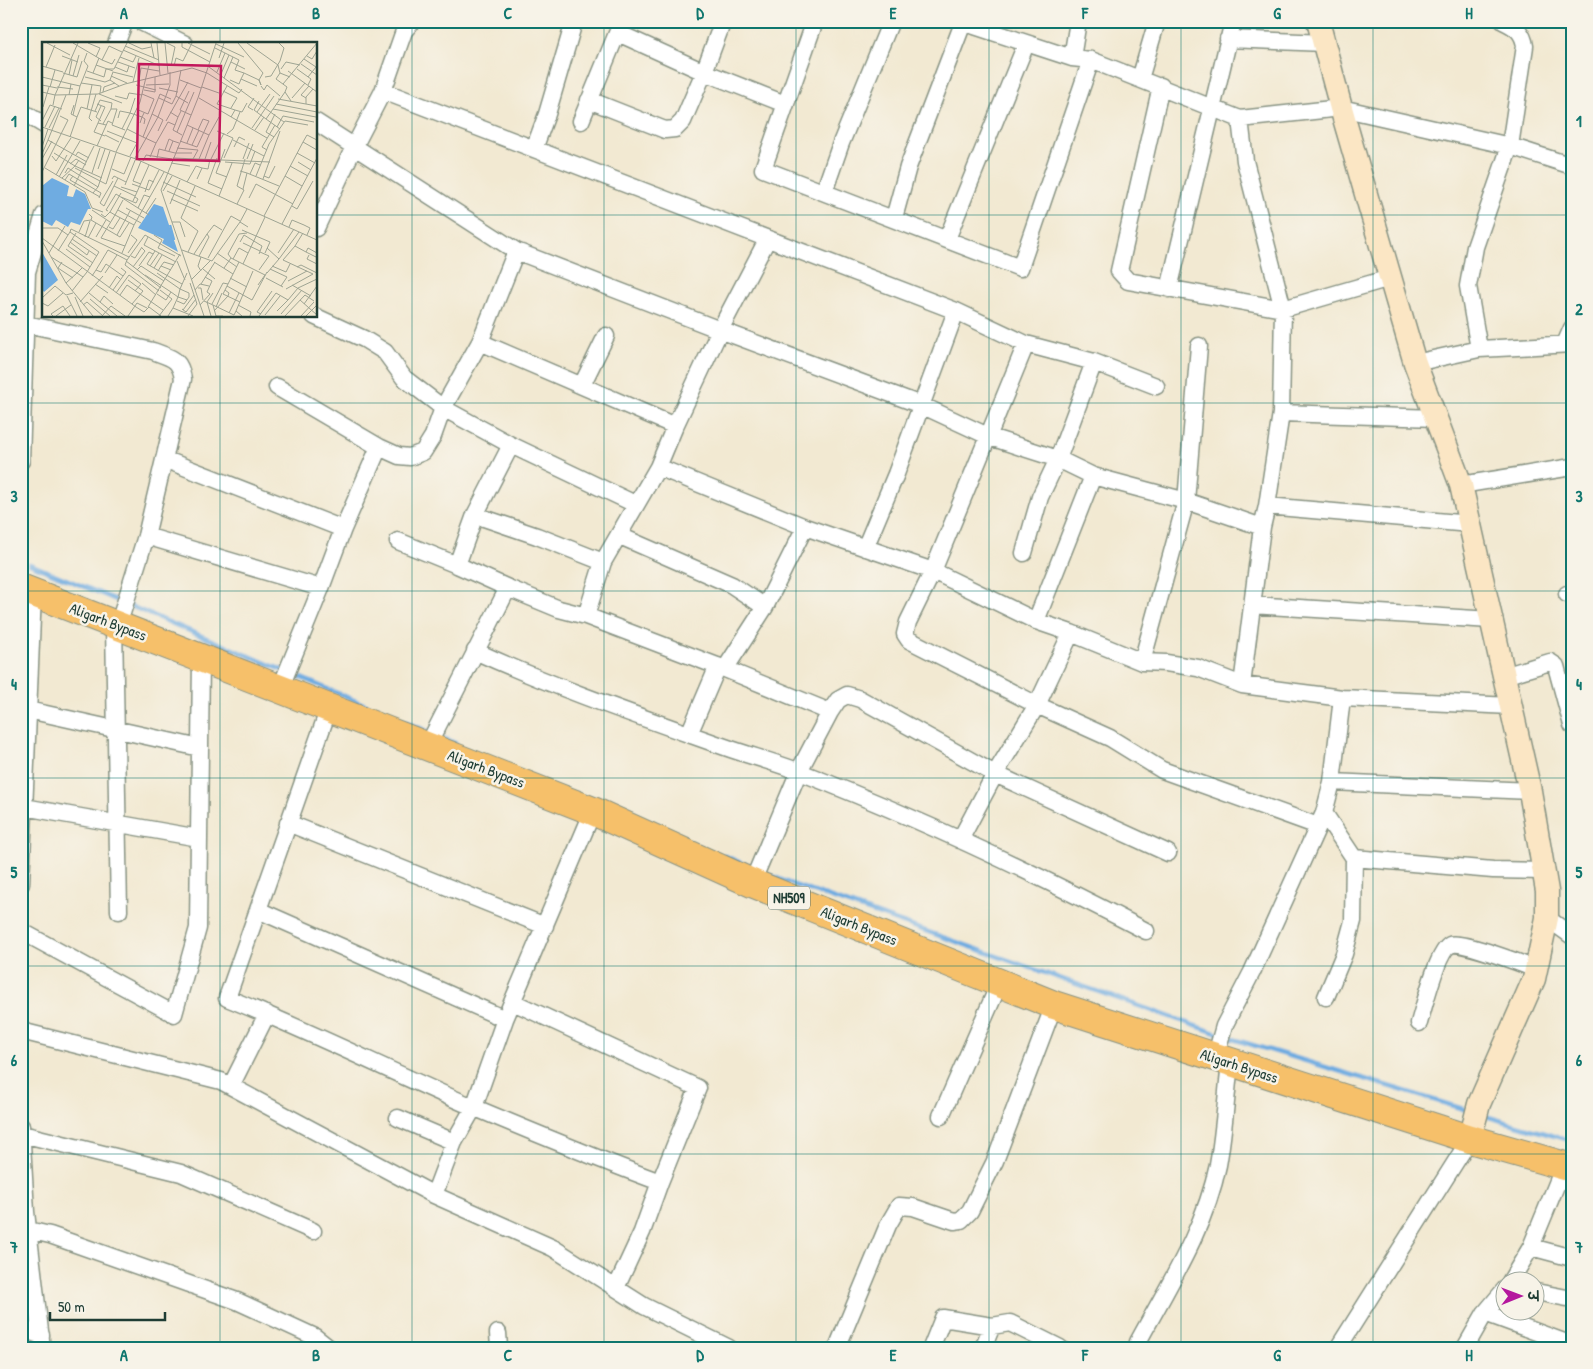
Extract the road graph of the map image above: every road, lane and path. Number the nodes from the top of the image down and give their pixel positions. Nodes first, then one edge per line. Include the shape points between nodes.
1 (125, 21) edge
2 (140, 21) edge
3 (412, 21) edge
4 (723, 21) edge
5 (815, 21) edge
6 (891, 21) edge
7 (1078, 21) edge
8 (1157, 21) edge
9 (1233, 21) edge
10 (1318, 21) edge
11 (1503, 21) edge
12 (574, 22) edge
13 (961, 22) edge
14 (620, 27) edge
15 (1006, 29) edge
16 (1228, 39) junction
17 (117, 42) edge
18 (181, 42) edge
19 (1324, 43) junction
20 (1026, 44) junction
21 (1072, 58) junction
22 (1091, 60) junction
23 (704, 72) junction
24 (1140, 79) junction
25 (1161, 86) junction
26 (383, 91) junction
27 (588, 100) junction
28 (785, 104) junction
29 (1212, 107) junction
30 (1341, 108) junction
31 (21, 111) edge
32 (1240, 119) junction
33 (581, 120) dead end
34 (318, 123) edge
35 (42, 124) edge
36 (1510, 146) junction
37 (354, 147) junction
38 (534, 149) junction
39 (1572, 166) edge
40 (824, 192) junction
41 (894, 218) junction
42 (42, 222) edge
43 (318, 224) edge
44 (947, 239) junction
45 (767, 240) junction
46 (516, 251) junction
47 (1390, 278) junction
48 (1169, 288) junction
49 (1283, 309) junction
50 (956, 311) junction
51 (318, 318) edge
52 (26, 324) junction
53 (1572, 328) edge
54 (720, 330) junction
55 (606, 336) dead end
56 (480, 342) junction
57 (1026, 344) junction
58 (1569, 344) edge
59 (1199, 346) dead end
60 (1479, 349) junction
61 (1094, 362) junction
62 (1415, 363) junction
63 (582, 386) junction
64 (1156, 386) dead end
65 (277, 387) dead end
66 (921, 405) junction
67 (443, 408) junction
68 (1281, 413) junction
69 (1436, 418) junction
70 (675, 426) junction
71 (990, 437) junction
72 (511, 445) junction
73 (379, 447) junction
74 (1058, 459) junction
75 (164, 460) junction
76 (21, 461) edge
77 (658, 467) junction
78 (1572, 467) edge
79 (1093, 476) junction
80 (1461, 485) junction
81 (1186, 501) junction
82 (635, 504) junction
83 (1267, 506) junction
84 (475, 515) junction
85 (1470, 524) junction
86 (804, 527) junction
87 (1262, 527) junction
88 (343, 529) junction
89 (146, 536) junction
90 (620, 536) junction
91 (398, 541) dead end
92 (865, 548) junction
93 (1024, 553) dead end
94 (604, 562) junction
95 (457, 565) junction
96 (934, 572) junction
97 (321, 588) junction
98 (508, 588) junction
99 (27, 590) edge
100 (1252, 605) junction
101 (765, 607) junction
102 (586, 616) junction
103 (1491, 620) junction
104 (1036, 621) junction
105 (118, 622) junction
106 (1071, 633) junction
107 (475, 651) junction
108 (201, 658) junction
109 (1142, 662) junction
110 (721, 668) junction
111 (1504, 676) junction
112 (284, 680) junction
113 (1242, 685) junction
114 (1342, 698) junction
115 (1037, 705) junction
116 (1511, 706) junction
117 (328, 708) junction
118 (830, 712) junction
119 (26, 718) edge
120 (1572, 725) edge
121 (116, 729) junction
122 (689, 734) junction
123 (432, 738) junction
124 (200, 748) junction
125 (799, 771) junction
126 (995, 774) junction
127 (1332, 782) junction
128 (1530, 791) junction
129 (24, 807) junction
130 (593, 811) junction
131 (1321, 819) junction
132 (288, 823) junction
133 (117, 825) junction
134 (199, 838) junction
135 (960, 840) junction
136 (1168, 853) dead end
137 (1354, 858) junction
138 (1544, 871) junction
139 (757, 873) junction
140 (21, 884) edge
141 (258, 910) junction
142 (119, 912) dead end
143 (1547, 918) junction
144 (545, 926) junction
145 (21, 931) edge
146 (1146, 931) dead end
147 (1572, 936) edge
148 (1536, 969) junction
149 (1000, 982) junction
150 (1326, 998) dead end
151 (513, 1002) junction
152 (1054, 1005) junction
153 (267, 1014) junction
154 (506, 1019) junction
155 (1418, 1023) dead end
156 (21, 1031) edge
157 (1221, 1056) junction
158 (232, 1086) junction
159 (474, 1107) junction
160 (941, 1116) dead end
161 (398, 1118) dead end
162 (21, 1126) edge
163 (22, 1134) edge
164 (1470, 1134) junction
165 (454, 1142) junction
166 (21, 1148) edge
167 (1568, 1167) edge
168 (660, 1182) junction
169 (434, 1195) junction
170 (23, 1212) edge
171 (28, 1230) junction
172 (313, 1231) dead end
173 (1531, 1247) junction
174 (1572, 1258) edge
175 (1516, 1272) edge
176 (616, 1288) junction
177 (1546, 1294) edge
178 (1572, 1299) edge
179 (1496, 1300) edge
180 (1485, 1313) junction
181 (992, 1326) junction
182 (21, 1329) edge
183 (42, 1342) edge
184 (1138, 1342) dead end
185 (1572, 1345) edge
186 (328, 1348) edge
187 (729, 1348) edge
188 (837, 1348) edge
189 (931, 1348) edge
190 (983, 1348) edge
191 (1060, 1348) edge
192 (1338, 1348) edge
193 (1465, 1348) edge

1 - 17 street
2 - 18 street
3 - 26 street via 404,31
4 - 23 street
5 - 28 street
6 - 40 street
7 - 21 street
8 - 24 street
9 - 16 street
10 - 19 street
11 - 36 street via 1523,34 1525,46
12 - 38 street
13 - 15 street
13 - 41 street via 908,166
14 - 23 street
14 - 27 street
15 - 20 street
16 - 19 street
16 - 29 street
19 - 30 street
20 - 21 street
20 - 44 street
21 - 22 street
22 - 24 street
22 - 44 street via 1020,268
23 - 27 street via 683,121 675,129 665,130
23 - 28 street
24 - 25 street
25 - 29 street
25 - 48 street via 1119,271 1128,281
26 - 37 street
26 - 38 street
27 - 33 street
28 - 40 street via 763,169
29 - 32 street
29 - 48 street
30 - 32 street
30 - 36 street
30 - 47 street
31 - 35 street
32 - 49 street via 1245,161
34 - 37 street
36 - 39 street
36 - 60 street via 1475,247 1468,286
37 - 43 street
37 - 46 street
38 - 45 street
40 - 41 street
41 - 44 street
42 - 52 street via 26,272
45 - 50 street
45 - 54 street
46 - 54 street
46 - 56 street
47 - 49 street
47 - 62 street
48 - 49 street
49 - 68 street
50 - 57 street
50 - 66 street
51 - 67 street via 385,352 404,378
52 - 75 street via 153,351 181,366 183,379
52 - 76 street
53 - 58 street
54 - 66 street
54 - 70 street
55 - 63 street
56 - 63 street
56 - 67 street
57 - 61 street
57 - 71 street
58 - 60 street
59 - 81 street
60 - 62 street
61 - 64 street
61 - 74 street
62 - 69 street
63 - 70 street
65 - 73 street
66 - 71 street
66 - 92 street
67 - 72 street
67 - 73 street via 423,452 410,457 399,456
68 - 69 street
68 - 83 street
69 - 80 street
70 - 77 street
71 - 74 street
71 - 96 street
72 - 82 street
72 - 84 street
73 - 88 street
74 - 79 street
74 - 93 street via 1040,497
75 - 88 street
75 - 89 street
77 - 82 street
77 - 86 street
78 - 80 street
79 - 81 street
79 - 104 street
80 - 85 street
81 - 87 street
81 - 109 street
82 - 90 street
83 - 85 street
83 - 87 street
84 - 94 street
84 - 95 street
85 - 103 street
86 - 92 street
86 - 101 street
87 - 100 street
88 - 97 street
89 - 97 street
89 - 105 street
90 - 94 street
90 - 101 street via 732,585
91 - 95 street
92 - 96 street
94 - 102 street
95 - 98 street
96 - 104 street
96 - 115 street via 908,622 906,634 909,640
97 - 112 street
98 - 102 street via 559,609
98 - 107 street
99 - 105 highway, Aligarh Bypass / NH509
99 - 119 street
100 - 103 street
100 - 113 street
101 - 110 street
102 - 110 street
103 - 111 street
104 - 106 street
105 - 108 highway, Aligarh Bypass / NH509
105 - 121 street
106 - 109 street
106 - 115 street
107 - 122 street via 544,681
107 - 123 street
108 - 112 highway, Aligarh Bypass / NH509
108 - 124 street
109 - 113 street via 1198,668
110 - 118 street
110 - 122 street
111 - 116 street
111 - 120 street via 1550,662 1556,666
112 - 117 highway, Aligarh Bypass / NH509
113 - 114 street
114 - 116 street
114 - 127 street
115 - 126 street
115 - 131 street via 1110,738 1162,770
116 - 128 street
117 - 123 highway, Aligarh Bypass / NH509
117 - 132 street
118 - 125 street
118 - 126 street via 838,700 847,696 860,699
119 - 121 street
119 - 129 street
121 - 124 street
121 - 133 street
122 - 125 street
123 - 130 highway, Aligarh Bypass / NH509
124 - 134 street
125 - 135 street
125 - 139 street
126 - 135 street
126 - 136 street
127 - 128 street
127 - 131 street
128 - 138 street
129 - 133 street
129 - 140 street
130 - 139 highway, Aligarh Bypass / NH509
130 - 144 street
131 - 137 street
131 - 157 street via 1224,1026
132 - 141 street
132 - 144 street
133 - 134 street
133 - 142 street
134 - 145 street via 198,928 174,1014
135 - 146 street
137 - 138 street
137 - 150 street via 1353,921
138 - 143 street
139 - 149 highway, Aligarh Bypass / NH509
141 - 153 street via 227,998
141 - 154 street
143 - 147 street
143 - 148 street
144 - 151 street
148 - 155 street via 1458,943 1450,945 1436,971
148 - 164 street via 1479,1104
149 - 152 highway, Aligarh Bypass / NH509
149 - 160 street
151 - 154 street
151 - 168 street via 698,1088
152 - 157 highway, Aligarh Bypass / NH509
152 - 188 street via 995,1161 970,1211 961,1220 954,1221 913,1207 899,1206
153 - 158 street
153 - 159 street
154 - 159 street
156 - 158 street
157 - 164 highway, Aligarh Bypass / NH509
157 - 184 street via 1218,1166 1188,1248
158 - 169 street
159 - 165 street
159 - 168 street
161 - 165 street
162 - 163 street
163 - 166 street
163 - 172 street via 181,1173
164 - 167 highway, Aligarh Bypass / NH509
164 - 192 street
165 - 169 street
166 - 170 street
167 - 173 street
168 - 176 street via 642,1232
169 - 176 street via 553,1248
170 - 171 street
171 - 183 street
171 - 186 street via 237,1301 315,1337
173 - 174 street
173 - 175 street
176 - 187 street via 644,1306
177 - 178 street
179 - 180 street
180 - 185 street
180 - 193 street
181 - 189 street via 943,1318
181 - 190 street
181 - 191 street via 1010,1323
182 - 183 street

